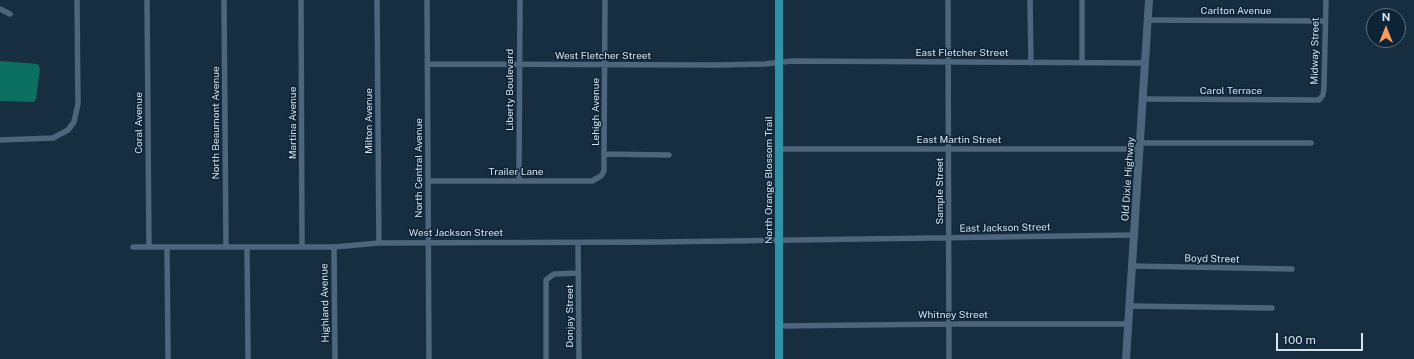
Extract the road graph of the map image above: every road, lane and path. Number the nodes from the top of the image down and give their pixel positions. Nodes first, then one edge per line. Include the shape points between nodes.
1 (77, 0) edge
2 (147, 0) edge
3 (224, 0) edge
4 (301, 0) edge
5 (377, 0) edge
6 (427, 0) edge
7 (520, 0) edge
8 (605, 0) edge
9 (778, 0) edge
10 (948, 0) edge
11 (1030, 0) edge
12 (1082, 0) edge
13 (1149, 0) edge
14 (1326, 0) edge
15 (0, 9) edge
16 (10, 14) dead end
17 (1147, 20) junction
18 (1324, 21) junction
19 (949, 62) junction
20 (1030, 62) junction
21 (779, 63) junction
22 (1082, 63) junction
23 (1144, 63) junction
24 (428, 64) junction
25 (520, 65) junction
26 (605, 65) junction
27 (1142, 99) junction
28 (1319, 100) joint
29 (0, 140) edge
30 (1311, 143) dead end
31 (1140, 146) junction
32 (779, 149) junction
33 (950, 149) junction
34 (604, 154) junction
35 (669, 156) dead end
36 (601, 176) joint
37 (519, 180) junction
38 (428, 181) junction
39 (1134, 235) junction
40 (949, 238) junction
41 (779, 239) junction
42 (428, 242) junction
43 (379, 243) junction
44 (578, 243) junction
45 (302, 246) junction
46 (133, 247) dead end
47 (150, 247) junction
48 (168, 247) junction
49 (226, 247) junction
50 (247, 247) junction
51 (334, 247) junction
52 (1132, 266) junction
53 (1292, 269) dead end
54 (578, 273) junction
55 (1130, 306) junction
56 (1272, 308) dead end
57 (950, 324) junction
58 (1128, 324) junction
59 (779, 326) junction
60 (168, 359) edge
61 (248, 359) edge
62 (335, 359) edge
63 (430, 359) edge
64 (546, 359) edge
65 (579, 359) edge
66 (779, 359) edge
67 (949, 359) edge
68 (1126, 359) edge

1 - 29 street via 78,104 74,122 68,130 53,138
2 - 47 street, Coral Avenue
3 - 49 street, North Beaumont Avenue
4 - 45 street, Martina Avenue
5 - 43 street, Milton Avenue
6 - 24 street, North Central Avenue
7 - 25 street, Liberty Boulevard
8 - 26 street, Lehigh Avenue
9 - 21 main road, North Orange Blossom Trail
10 - 19 street, Sample Street
11 - 20 street
12 - 22 street
13 - 17 street, Old Dixie Highway
14 - 18 street, Midway Street
15 - 16 street
17 - 18 street, Carlton Avenue
17 - 23 street, Old Dixie Highway
18 - 28 street, Midway Street via 1324,88
19 - 20 street, East Fletcher Street
19 - 21 street, East Fletcher Street
19 - 33 street, Sample Street
20 - 22 street, East Fletcher Street
21 - 26 street, West Fletcher Street
21 - 32 main road, North Orange Blossom Trail
22 - 23 street, East Fletcher Street
23 - 27 street, Old Dixie Highway
24 - 25 street, West Fletcher Street
24 - 38 street, North Central Avenue
25 - 26 street, West Fletcher Street
25 - 37 street, Liberty Boulevard
26 - 34 street, Lehigh Avenue
27 - 28 street, Carol Terrace
27 - 31 street, Old Dixie Highway
30 - 31 street, East Martin Street
31 - 33 street, East Martin Street
31 - 39 street, Old Dixie Highway
32 - 33 street, East Martin Street
32 - 41 main road, North Orange Blossom Trail
33 - 40 street, Sample Street
34 - 35 street
34 - 36 street, Lehigh Avenue via 604,171
36 - 37 street, Trailer Lane via 592,181
37 - 38 street, Trailer Lane
38 - 42 street, North Central Avenue
39 - 40 street, East Jackson Street
39 - 52 street, Old Dixie Highway
40 - 41 street, East Jackson Street
40 - 57 street, Sample Street
41 - 44 street, West Jackson Street
41 - 59 main road, North Orange Blossom Trail
42 - 43 street, West Jackson Street
42 - 44 street, West Jackson Street
42 - 63 street, North Central Avenue
43 - 51 street, West Jackson Street
44 - 54 street, Donjay Street
45 - 50 street, West Jackson Street
45 - 51 street, West Jackson Street
46 - 47 street, West Jackson Street
47 - 48 street, West Jackson Street
48 - 49 street, West Jackson Street
48 - 60 street
49 - 50 street, West Jackson Street
50 - 61 street
51 - 62 street, Highland Avenue
52 - 53 street, Boyd Street
52 - 55 street, Old Dixie Highway
54 - 64 street via 554,274 546,280
54 - 65 street, Donjay Street
55 - 56 street
55 - 58 street, Old Dixie Highway
57 - 58 street, Whitney Street
57 - 59 street, Whitney Street
57 - 67 street, Sample Street
58 - 68 street, Old Dixie Highway
59 - 66 main road, North Orange Blossom Trail

